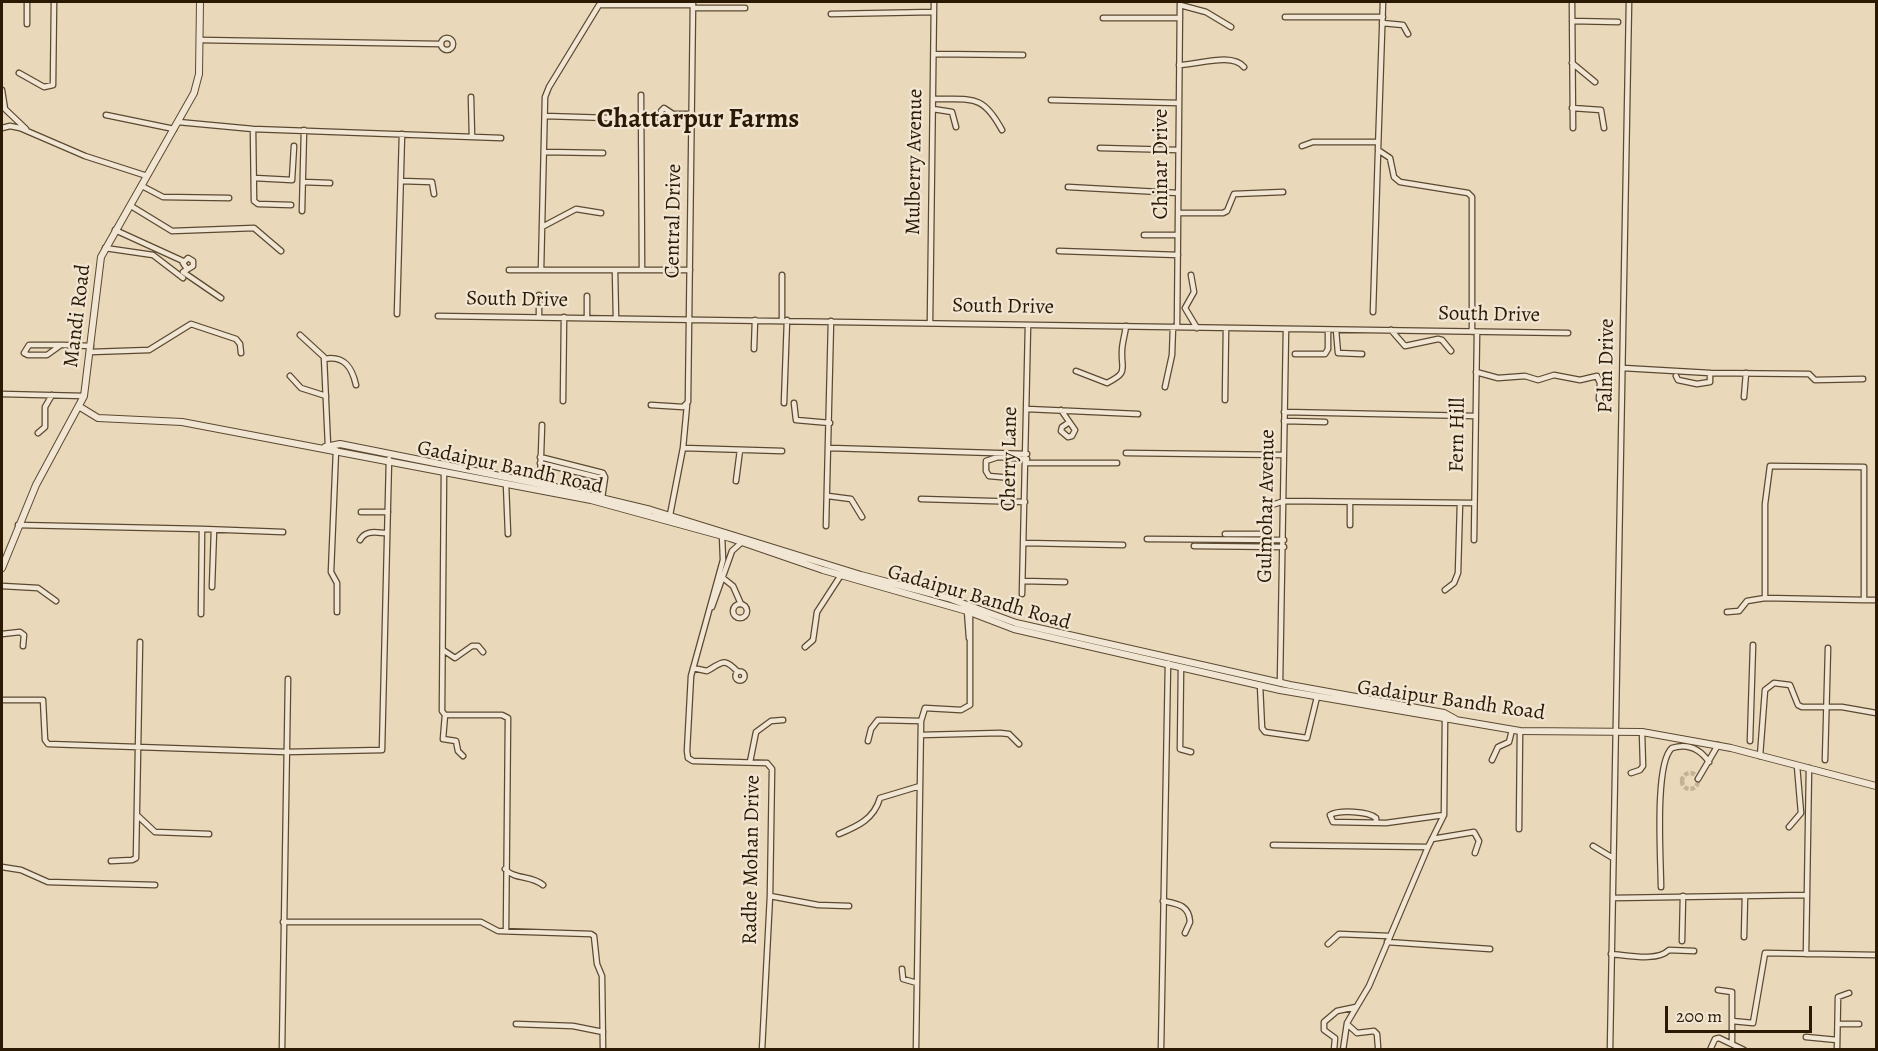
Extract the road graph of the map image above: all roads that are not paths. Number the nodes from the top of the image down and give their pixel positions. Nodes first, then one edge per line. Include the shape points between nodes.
1 (27, 2) edge
2 (54, 2) edge
3 (200, 2) edge
4 (934, 2) edge
5 (1383, 2) edge
6 (1572, 2) edge
7 (1629, 2) edge
8 (1180, 3) edge
9 (693, 5) edge
10 (745, 8) dead end
11 (934, 12) junction
12 (831, 14) dead end
13 (1285, 17) dead end
14 (1383, 17) junction
15 (1103, 18) dead end
16 (1180, 18) junction
17 (1572, 21) junction
18 (1618, 22) dead end
19 (1382, 23) junction
20 (27, 24) dead end
21 (1231, 27) dead end
22 (1408, 34) dead end
23 (200, 40) junction
24 (441, 44) dead end
25 (934, 54) junction
26 (1023, 55) dead end
27 (1572, 63) junction
28 (1179, 65) junction
29 (1244, 67) dead end
30 (19, 73) dead end
31 (1595, 82) dead end
32 (2, 90) edge
33 (641, 95) dead end
34 (471, 97) dead end
35 (933, 99) junction
36 (1051, 100) dead end
37 (1179, 103) junction
38 (1572, 108) junction
39 (933, 109) junction
40 (692, 114) junction
41 (106, 115) dead end
42 (545, 116) junction
43 (641, 119) junction
44 (660, 119) dead end
45 (178, 122) junction
46 (956, 127) dead end
47 (2, 128) edge
48 (1573, 128) dead end
49 (1604, 128) dead end
50 (174, 129) junction
51 (253, 129) junction
52 (304, 130) junction
53 (1002, 130) dead end
54 (28, 131) junction
55 (402, 134) junction
56 (472, 137) junction
57 (501, 138) dead end
58 (1378, 142) junction
59 (294, 146) dead end
60 (1302, 146) dead end
61 (1100, 148) dead end
62 (1178, 150) junction
63 (1378, 151) junction
64 (544, 152) junction
65 (603, 153) dead end
66 (147, 176) junction
67 (254, 178) junction
68 (401, 181) junction
69 (303, 182) junction
70 (330, 183) dead end
71 (142, 186) junction
72 (1068, 188) dead end
73 (1283, 192) dead end
74 (1178, 193) junction
75 (434, 194) dead end
76 (229, 198) dead end
77 (291, 205) dead end
78 (130, 206) junction
79 (302, 212) dead end
80 (600, 213) dead end
81 (1178, 213) junction
82 (542, 226) junction
83 (115, 230) junction
84 (1144, 235) dead end
85 (1178, 235) junction
86 (105, 249) junction
87 (281, 251) dead end
88 (1059, 251) dead end
89 (1178, 255) junction
90 (183, 261) junction
91 (188, 269) junction
92 (509, 270) dead end
93 (541, 270) junction
94 (642, 270) junction
95 (690, 270) junction
96 (615, 271) junction
97 (782, 275) dead end
98 (1191, 275) dead end
99 (183, 278) dead end
100 (539, 296) dead end
101 (587, 296) dead end
102 (221, 298) dead end
103 (1373, 312) dead end
104 (398, 314) dead end
105 (438, 316) dead end
106 (539, 317) junction
107 (564, 317) junction
108 (587, 318) junction
109 (616, 318) junction
110 (688, 318) junction
111 (755, 320) junction
112 (784, 320) junction
113 (831, 321) junction
114 (930, 322) junction
115 (1028, 325) junction
116 (1126, 326) junction
117 (1175, 327) junction
118 (1197, 328) junction
119 (1226, 328) junction
120 (1286, 329) junction
121 (1328, 330) junction
122 (1336, 330) junction
123 (1391, 330) junction
124 (1474, 332) junction
125 (1568, 333) dead end
126 (300, 335) dead end
127 (61, 345) junction
128 (91, 349) junction
129 (754, 349) dead end
130 (1451, 351) dead end
131 (241, 354) dead end
132 (1295, 354) dead end
133 (1362, 354) dead end
134 (324, 359) junction
135 (1623, 368) junction
136 (1076, 371) dead end
137 (1476, 372) junction
138 (1710, 373) junction
139 (1746, 373) junction
140 (290, 376) dead end
141 (1676, 376) dead end
142 (1863, 379) dead end
143 (356, 385) dead end
144 (1165, 387) dead end
145 (2, 394) edge
146 (52, 395) junction
147 (84, 396) junction
148 (326, 396) junction
149 (1744, 397) dead end
150 (1599, 399) dead end
151 (1225, 400) dead end
152 (563, 401) dead end
153 (795, 403) dead end
154 (784, 404) dead end
155 (651, 405) dead end
156 (687, 405) junction
157 (80, 407) junction
158 (1027, 409) junction
159 (1061, 410) junction
160 (1284, 412) junction
161 (1138, 414) dead end
162 (1475, 416) junction
163 (1284, 421) junction
164 (1325, 422) dead end
165 (830, 423) junction
166 (1068, 423) dead end
167 (542, 425) dead end
168 (38, 433) dead end
169 (325, 447) junction
170 (683, 448) junction
171 (829, 448) junction
172 (336, 450) junction
173 (740, 450) junction
174 (782, 451) dead end
175 (1126, 453) dead end
176 (1284, 455) junction
177 (1027, 458) junction
178 (389, 459) junction
179 (540, 460) junction
180 (1118, 463) dead end
181 (444, 471) junction
182 (1011, 478) dead end
183 (736, 481) dead end
184 (506, 484) junction
185 (540, 484) junction
186 (828, 496) junction
187 (602, 498) junction
188 (921, 499) dead end
189 (1284, 501) junction
190 (1025, 502) junction
191 (1350, 502) junction
192 (1460, 503) junction
193 (1473, 503) junction
194 (361, 512) dead end
195 (388, 512) junction
196 (670, 514) junction
197 (862, 517) dead end
198 (18, 525) junction
199 (1350, 525) dead end
200 (826, 526) dead end
201 (202, 529) junction
202 (214, 530) junction
203 (283, 532) dead end
204 (387, 533) junction
205 (508, 534) dead end
206 (1225, 534) dead end
207 (722, 535) junction
208 (1147, 539) dead end
209 (360, 540) dead end
210 (1284, 540) junction
211 (1473, 540) dead end
212 (742, 542) junction
213 (1024, 543) junction
214 (1123, 545) dead end
215 (1194, 546) dead end
216 (1284, 547) junction
217 (2, 568) edge
218 (841, 575) junction
219 (723, 578) junction
220 (1023, 581) junction
221 (1065, 582) dead end
222 (2, 586) edge
223 (212, 587) dead end
224 (1445, 590) dead end
225 (1022, 594) dead end
226 (1765, 598) junction
227 (1864, 600) junction
228 (1876, 600) edge
229 (56, 601) dead end
230 (741, 604) dead end
231 (708, 611) junction
232 (969, 611) junction
233 (337, 612) dead end
234 (1727, 612) dead end
235 (201, 614) dead end
236 (2, 634) edge
237 (140, 642) dead end
238 (1754, 645) dead end
239 (23, 646) dead end
240 (804, 647) dead end
241 (1828, 648) dead end
242 (443, 650) junction
243 (483, 652) dead end
244 (1168, 663) junction
245 (1181, 667) junction
246 (693, 668) junction
247 (738, 672) dead end
248 (288, 679) dead end
249 (1280, 683) junction
250 (1260, 685) junction
251 (1752, 690) junction
252 (1765, 690) junction
253 (1317, 697) junction
254 (2, 700) edge
255 (1826, 707) junction
256 (1876, 713) edge
257 (445, 715) junction
258 (1445, 719) junction
259 (1455, 719) junction
260 (783, 720) dead end
261 (921, 721) junction
262 (1512, 730) junction
263 (1520, 731) junction
264 (1615, 731) junction
265 (1642, 732) junction
266 (921, 735) junction
267 (868, 741) dead end
268 (1750, 741) dead end
269 (1019, 744) dead end
270 (138, 746) junction
271 (1718, 746) junction
272 (286, 752) junction
273 (1191, 752) dead end
274 (463, 756) dead end
275 (1760, 756) junction
276 (1492, 760) dead end
277 (1825, 760) dead end
278 (750, 762) junction
279 (1708, 762) junction
280 (1797, 766) junction
281 (1809, 768) junction
282 (1631, 773) dead end
283 (1698, 779) tunnel mouth
284 (920, 786) junction
285 (1876, 786) edge
286 (1444, 815) junction
287 (138, 816) junction
288 (1376, 822) junction
289 (1789, 826) dead end
290 (1519, 829) dead end
291 (209, 834) dead end
292 (839, 834) dead end
293 (1432, 839) junction
294 (1273, 845) dead end
295 (1593, 846) dead end
296 (1428, 847) junction
297 (1475, 854) dead end
298 (1613, 858) junction
299 (111, 861) dead end
300 (2, 867) edge
301 (505, 869) junction
302 (155, 885) dead end
303 (543, 885) dead end
304 (1661, 888) dead end
305 (1806, 895) junction
306 (770, 896) junction
307 (1745, 896) junction
308 (1683, 897) junction
309 (1613, 898) junction
310 (1163, 901) junction
311 (849, 906) dead end
312 (283, 922) junction
313 (506, 931) junction
314 (1185, 933) dead end
315 (1744, 937) dead end
316 (1388, 939) junction
317 (1682, 941) dead end
318 (1328, 944) dead end
319 (1490, 949) dead end
320 (1694, 951) dead end
321 (1611, 954) junction
322 (1806, 954) junction
323 (1876, 955) edge
324 (902, 969) dead end
325 (917, 983) junction
326 (1718, 990) dead end
327 (1849, 993) dead end
328 (1356, 1007) junction
329 (1732, 1021) junction
330 (516, 1024) dead end
331 (1347, 1024) junction
332 (1838, 1024) junction
333 (1859, 1024) dead end
334 (603, 1032) junction
335 (1806, 1037) dead end
336 (1837, 1040) junction
337 (1732, 1043) junction
338 (1378, 1047) dead end
339 (282, 1050) edge
340 (603, 1050) edge
341 (762, 1050) edge
342 (916, 1050) edge
343 (1161, 1050) edge
344 (1334, 1050) edge
345 (1343, 1050) edge
346 (1610, 1050) edge
347 (1710, 1050) edge
348 (1744, 1050) edge
349 (1837, 1050) edge

1 - 20 street
2 - 30 street via 53,85 44,87
3 - 23 street, Mandi Road
4 - 11 street, Mulberry Avenue
5 - 14 street
6 - 17 street
7 - 135 street, Palm Drive
8 - 16 street, Chinar Drive
8 - 21 street
9 - 10 street
9 - 40 street, Central Drive
9 - 42 street via 599,5 546,93
11 - 12 street
11 - 25 street, Mulberry Avenue
13 - 14 street
14 - 19 street
15 - 16 street
16 - 28 street, Chinar Drive
17 - 18 street
17 - 27 street
19 - 22 street via 1403,25
19 - 58 street
23 - 24 street
23 - 45 street, Mandi Road via 197,85
25 - 26 street
25 - 35 street, Mulberry Avenue
27 - 31 street
27 - 38 street
28 - 29 street via 1226,59
28 - 37 street, Chinar Drive
32 - 54 street via 5,109
33 - 43 street
34 - 56 street
35 - 39 street, Mulberry Avenue
35 - 53 street via 979,102 989,108
36 - 37 street
37 - 62 street, Chinar Drive
38 - 48 street
38 - 49 street via 1601,110
39 - 46 street via 952,112
39 - 114 street, Mulberry Avenue
40 - 44 street via 672,114 664,108
40 - 95 street, Central Drive
41 - 50 street
42 - 43 street
42 - 64 street
43 - 94 street
45 - 50 street, Mandi Road
45 - 51 street
47 - 54 street
50 - 66 street, Mandi Road
51 - 52 street
51 - 67 street
52 - 55 street
52 - 69 street
54 - 66 street via 85,156
55 - 56 street
55 - 68 street
56 - 57 street
58 - 60 street via 1313,142
58 - 63 street
59 - 67 street via 292,180
61 - 62 street
62 - 74 street, Chinar Drive
63 - 103 street
63 - 124 street, Fern Hill via 1390,158 1400,182 1468,193 1472,197
64 - 65 street
64 - 82 street
66 - 71 street, Mandi Road
67 - 77 street via 253,197 258,204
68 - 75 street via 432,182
68 - 104 street
69 - 70 street
69 - 79 street
71 - 76 street via 163,197
71 - 78 street, Mandi Road
72 - 74 street
73 - 81 street via 1234,194 1223,213
74 - 81 street, Chinar Drive
78 - 83 street, Mandi Road
78 - 87 street via 172,231 254,228
80 - 82 street via 576,209
81 - 85 street, Chinar Drive
82 - 93 street
83 - 86 street, Mandi Road
83 - 90 street
84 - 85 street
85 - 89 street, Chinar Drive
86 - 99 street via 153,255
86 - 128 street, Mandi Road via 98,268
88 - 89 street
89 - 117 street, Chinar Drive
90 - 91 street
90 - 91 street via 193,261
91 - 102 street via 183,272
92 - 93 street
93 - 96 street
94 - 95 street
94 - 96 street
95 - 110 street, Central Drive
96 - 109 street
97 - 112 street
98 - 118 street via 1194,292 1185,308
100 - 106 street
101 - 108 street
105 - 106 street, South Drive
106 - 107 street, South Drive
107 - 108 street, South Drive
107 - 152 street
108 - 109 street, South Drive
109 - 110 street, South Drive
110 - 111 street, South Drive
110 - 156 street, Central Drive
111 - 112 street, South Drive
111 - 129 street
112 - 113 street, South Drive
112 - 154 street
113 - 114 street, South Drive
113 - 165 street
114 - 115 street, South Drive
115 - 116 street, South Drive
115 - 158 street, Cherry Lane
116 - 117 street, South Drive
116 - 136 street via 1121,374 1107,383
117 - 118 street, South Drive
117 - 144 street, Chinar Drive
118 - 119 street, South Drive
119 - 120 street, South Drive
119 - 151 street
120 - 121 street, South Drive
120 - 160 street, Gulmohar Avenue
121 - 122 street, South Drive
121 - 132 street via 1325,354
122 - 123 street, South Drive
122 - 133 street via 1338,353
123 - 124 street, South Drive
123 - 130 street via 1405,346 1438,339
124 - 125 street, South Drive
124 - 137 street, Fern Hill
126 - 134 street
127 - 127 street via 29,345 24,352 47,355
127 - 128 street
128 - 131 street via 149,350 194,324 236,339
128 - 147 street, Mandi Road
134 - 143 street via 336,358 348,364
134 - 148 street
135 - 138 street
135 - 264 street, Palm Drive
137 - 150 street via 1498,378 1525,376 1538,380 1554,375 1580,380 1597,376
137 - 162 street, Fern Hill
138 - 139 street
138 - 141 street via 1710,382 1704,384 1678,380
139 - 142 street via 1809,374 1815,380
139 - 149 street
140 - 148 street via 301,388
145 - 146 street
146 - 147 street
146 - 168 street via 45,407 45,427
147 - 157 street, Mandi Road
148 - 169 street
153 - 165 street via 796,420
155 - 156 street
156 - 170 street, Central Drive
157 - 169 street, Gadaipur Bandh Road via 98,417 167,419
157 - 198 street, Mandi Road
158 - 159 street
158 - 177 street, Cherry Lane
159 - 161 street
159 - 166 street
160 - 162 street
160 - 163 street, Gulmohar Avenue
162 - 193 street, Fern Hill
163 - 164 street
163 - 176 street, Gulmohar Avenue
165 - 171 street
167 - 179 street
169 - 172 street, Gadaipur Bandh Road
169 - 185 street via 340,444
170 - 173 street
170 - 196 street, Central Drive
171 - 177 street
171 - 186 street
172 - 178 street, Gadaipur Bandh Road
172 - 233 street via 331,572 337,582
173 - 174 street
173 - 183 street
175 - 176 street
176 - 189 street, Gulmohar Avenue
177 - 180 street
177 - 182 street via 998,457 986,461 989,476
177 - 190 street, Cherry Lane
178 - 181 street, Gadaipur Bandh Road
178 - 195 street
179 - 185 street
179 - 187 street via 603,473
181 - 184 street, Gadaipur Bandh Road
181 - 242 street
184 - 205 street
184 - 207 street, Gadaipur Bandh Road via 591,500
185 - 187 street
186 - 197 street via 851,500
186 - 200 street
187 - 196 street
188 - 190 street
189 - 191 street
189 - 206 street via 1269,506 1264,534
189 - 210 street, Gulmohar Avenue
190 - 213 street, Cherry Lane
191 - 192 street
191 - 199 street
192 - 193 street
192 - 224 street via 1458,573
193 - 211 street, Fern Hill
194 - 195 street
195 - 204 street
196 - 249 street via 861,575 948,598 1016,623
198 - 201 street
198 - 217 street, Mandi Road
201 - 202 street
201 - 235 street
202 - 203 street
202 - 223 street
204 - 209 street via 369,532
204 - 272 street via 384,749
207 - 212 street, Gadaipur Bandh Road
207 - 231 street, Radhe Mohan Drive via 723,560
208 - 210 street
210 - 216 street, Gulmohar Avenue
212 - 218 street, Gadaipur Bandh Road
212 - 219 street via 732,551
213 - 214 street
213 - 220 street, Cherry Lane
215 - 216 street
216 - 249 street, Gulmohar Avenue
218 - 232 street, Gadaipur Bandh Road
218 - 240 street via 817,612 813,640
219 - 230 street via 733,586
219 - 231 street
220 - 221 street
220 - 225 street, Cherry Lane
222 - 229 street via 38,588
226 - 227 street
226 - 227 street via 1765,504 1770,466 1860,466 1866,472
226 - 234 street via 1747,601 1739,611
227 - 228 street
231 - 246 street, Radhe Mohan Drive
232 - 244 street, Gadaipur Bandh Road via 1014,629
232 - 261 street via 970,705 961,710 925,708
236 - 239 street via 20,632 24,635
237 - 270 street
238 - 251 street
241 - 255 street
242 - 243 street via 454,658 472,646
242 - 257 street
244 - 245 street, Gadaipur Bandh Road
244 - 310 street
245 - 250 street, Gadaipur Bandh Road
245 - 273 street via 1179,749
246 - 247 street via 707,671 723,662
246 - 278 street, Radhe Mohan Drive via 688,758 701,762
248 - 272 street
249 - 259 street via 1444,713
250 - 253 street, Gadaipur Bandh Road
250 - 253 street via 1265,732 1307,738
251 - 252 street
251 - 268 street
252 - 255 street via 1774,683 1787,683 1798,705
252 - 275 street
253 - 258 street, Gadaipur Bandh Road
254 - 270 street via 44,700 47,744
255 - 256 street
255 - 277 street
257 - 274 street via 443,739 456,741
257 - 301 street via 508,718
258 - 259 street, Gadaipur Bandh Road
258 - 286 street
259 - 262 street, Gadaipur Bandh Road
260 - 278 street via 771,721 756,732
261 - 266 street
261 - 267 street via 878,720
262 - 263 street, Gadaipur Bandh Road
262 - 276 street via 1509,742 1498,747
263 - 264 street, Gadaipur Bandh Road
263 - 290 street
264 - 265 street, Gadaipur Bandh Road
264 - 298 street, Palm Drive
265 - 271 street, Gadaipur Bandh Road
265 - 282 street via 1643,766
266 - 269 street via 1000,733
266 - 284 street
270 - 272 street
270 - 287 street
271 - 275 street, Gadaipur Bandh Road
271 - 279 street
272 - 312 street
275 - 280 street, Gadaipur Bandh Road
278 - 306 street, Radhe Mohan Drive via 767,763 772,770
279 - 283 street
279 - 304 street via 1700,751 1689,747 1672,748 1666,756 1661,789
280 - 281 street, Gadaipur Bandh Road
280 - 289 street via 1801,813
281 - 285 street, Gadaipur Bandh Road
281 - 305 street
284 - 292 street via 880,798 867,820
284 - 325 street
286 - 288 street
286 - 293 street
287 - 291 street via 155,832
287 - 299 street via 136,859
288 - 288 street via 1372,814 1330,816 1334,822
293 - 296 street
293 - 297 street via 1474,832 1479,841
294 - 296 street
295 - 298 street
296 - 316 street
298 - 309 street, Palm Drive
300 - 302 street via 18,869 48,882
301 - 303 street
301 - 313 street
305 - 307 street
305 - 322 street
306 - 311 street
306 - 341 street, Radhe Mohan Drive
307 - 308 street
307 - 315 street
308 - 309 street
308 - 317 street
309 - 321 street, Palm Drive
310 - 314 street via 1186,909 1190,922
310 - 343 street
312 - 313 street via 481,922 494,930
312 - 339 street
313 - 334 street via 592,934 602,976
316 - 318 street via 1339,934
316 - 319 street
316 - 328 street
320 - 321 street via 1669,950 1664,955 1648,956
321 - 346 street, Palm Drive
322 - 323 street
322 - 329 street via 1764,954 1753,1023
324 - 325 street via 903,979
325 - 342 street
326 - 329 street via 1732,992
327 - 332 street via 1838,997
328 - 331 street
328 - 344 street via 1336,1011 1324,1022 1324,1030 1335,1038
329 - 337 street
330 - 334 street via 573,1026
331 - 338 street via 1357,1032 1374,1031
331 - 345 street
332 - 333 street
332 - 336 street
334 - 340 street
335 - 336 street
336 - 349 street
337 - 347 street via 1717,1038
337 - 348 street

